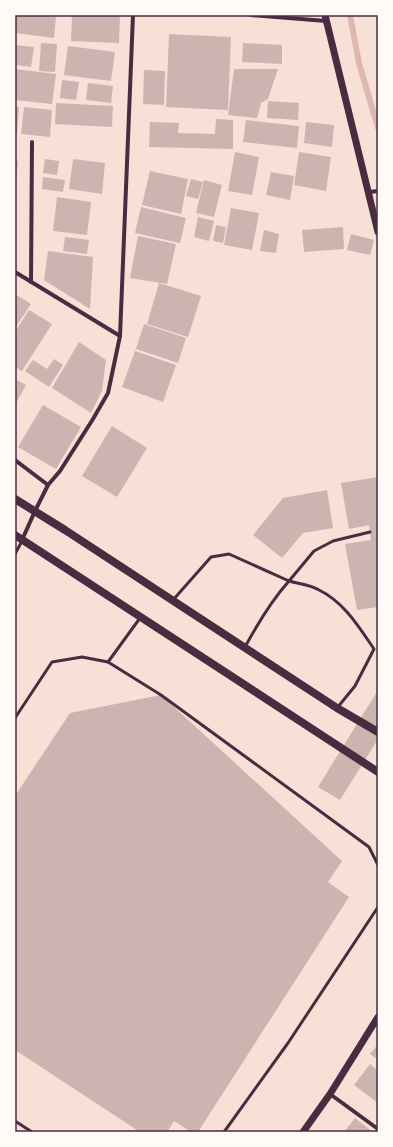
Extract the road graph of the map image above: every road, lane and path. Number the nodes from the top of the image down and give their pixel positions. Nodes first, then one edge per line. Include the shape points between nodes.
1 (133, 15) edge
2 (251, 15) edge
3 (325, 18) edge
4 (32, 142) dead end
5 (378, 191) edge
6 (369, 192) junction
7 (378, 232) edge
8 (15, 272) edge
9 (31, 282) junction
10 (120, 336) junction
11 (15, 460) edge
12 (48, 485) junction
13 (15, 499) edge
14 (34, 511) junction
15 (370, 532) dead end
16 (15, 535) edge
17 (22, 540) junction
18 (15, 554) edge
19 (289, 581) junction
20 (173, 600) junction
21 (140, 617) junction
22 (245, 648) junction
23 (378, 648) edge
24 (374, 649) junction
25 (108, 662) junction
26 (338, 708) junction
27 (15, 718) edge
28 (378, 732) edge
29 (378, 772) edge
30 (378, 865) edge
31 (378, 907) edge
32 (378, 1017) edge
33 (330, 1094) junction
34 (15, 1121) edge
35 (378, 1129) edge
36 (32, 1132) edge
37 (224, 1132) edge
38 (303, 1132) edge

1 - 10 street
2 - 3 street
3 - 6 street
4 - 9 street
5 - 6 street
6 - 7 street
8 - 9 street
9 - 10 street
10 - 12 street via 108,393 60,471
11 - 12 street
12 - 14 street
13 - 14 main road
14 - 17 street
14 - 20 main road
15 - 19 lane via 333,541 314,551
16 - 17 main road
17 - 18 lane
17 - 21 main road
19 - 20 lane via 229,554 211,556
19 - 22 lane via 261,618
19 - 24 lane via 319,589 335,600 355,621
20 - 22 main road
21 - 25 lane
21 - 29 main road
22 - 26 main road
23 - 24 lane
24 - 26 lane via 355,686
25 - 27 lane via 82,657 52,662
25 - 30 lane via 161,696 369,847
26 - 28 main road
31 - 37 lane via 288,1043
32 - 33 street
33 - 35 street
33 - 38 street
34 - 36 lane

